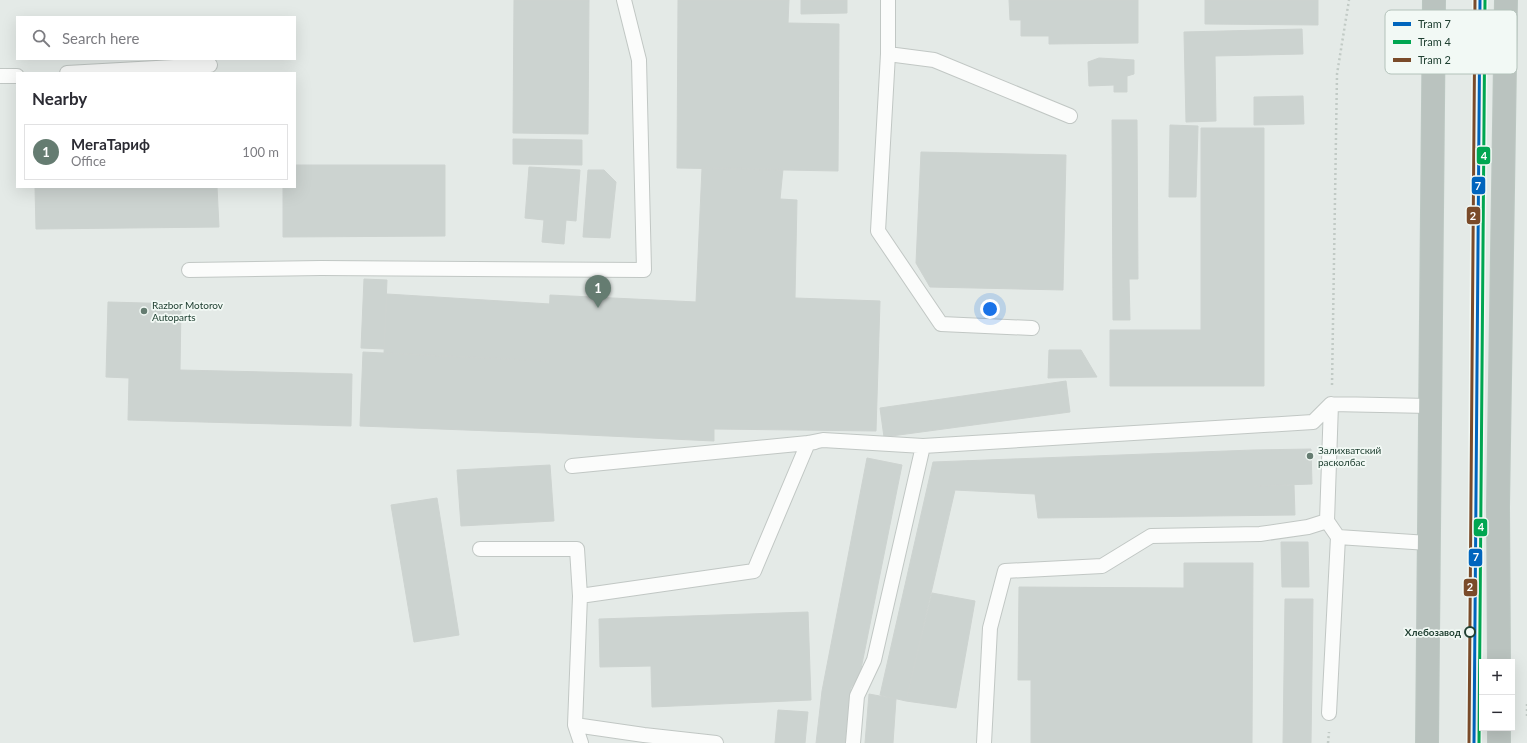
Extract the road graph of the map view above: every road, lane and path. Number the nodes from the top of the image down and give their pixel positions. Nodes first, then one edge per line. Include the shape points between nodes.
1 (624, 0) edge
2 (888, 0) edge
3 (1349, 0) edge
4 (1434, 0) edge
5 (1506, 0) edge
6 (1434, 10) edge
7 (1506, 10) edge
8 (888, 54) junction
9 (210, 66) dead end
10 (87, 72) edge
11 (1433, 74) edge
12 (1505, 74) edge
13 (0, 76) edge
14 (16, 76) edge
15 (1070, 116) dead end
16 (189, 270) dead end
17 (1032, 328) dead end
18 (1331, 404) junction
19 (1430, 406) junction
20 (808, 443) junction
21 (923, 446) junction
22 (572, 466) dead end
23 (1327, 521) junction
24 (1338, 536) junction
25 (1428, 543) junction
26 (480, 549) dead end
27 (580, 596) junction
28 (1499, 659) edge
29 (1527, 704) edge
30 (1329, 713) dead end
31 (1527, 716) edge
32 (575, 725) junction
33 (1499, 731) edge
34 (581, 743) edge
35 (716, 743) edge
36 (853, 743) edge
37 (984, 743) edge
38 (1427, 743) edge
39 (1499, 743) edge

1 - 16 lane via 639,60 644,270
2 - 8 lane
3 - 18 path via 1337,74
4 - 6 highway
5 - 7 highway
8 - 15 lane via 934,60
8 - 17 lane via 878,231 941,324
9 - 10 lane
11 - 19 highway
12 - 28 highway via 1498,507
13 - 14 lane
18 - 19 lane
18 - 21 lane via 1312,422
18 - 23 lane
19 - 25 highway
20 - 21 lane via 823,440
20 - 22 lane
20 - 27 lane via 754,571
21 - 36 lane via 874,660 857,696
23 - 24 lane
23 - 37 lane via 1308,527 1260,534 1151,536 1102,566 1006,571 990,628
24 - 25 lane
24 - 30 lane
25 - 38 highway
26 - 27 lane via 577,549
27 - 32 lane
29 - 31 path
32 - 34 lane
32 - 35 lane
33 - 39 highway

